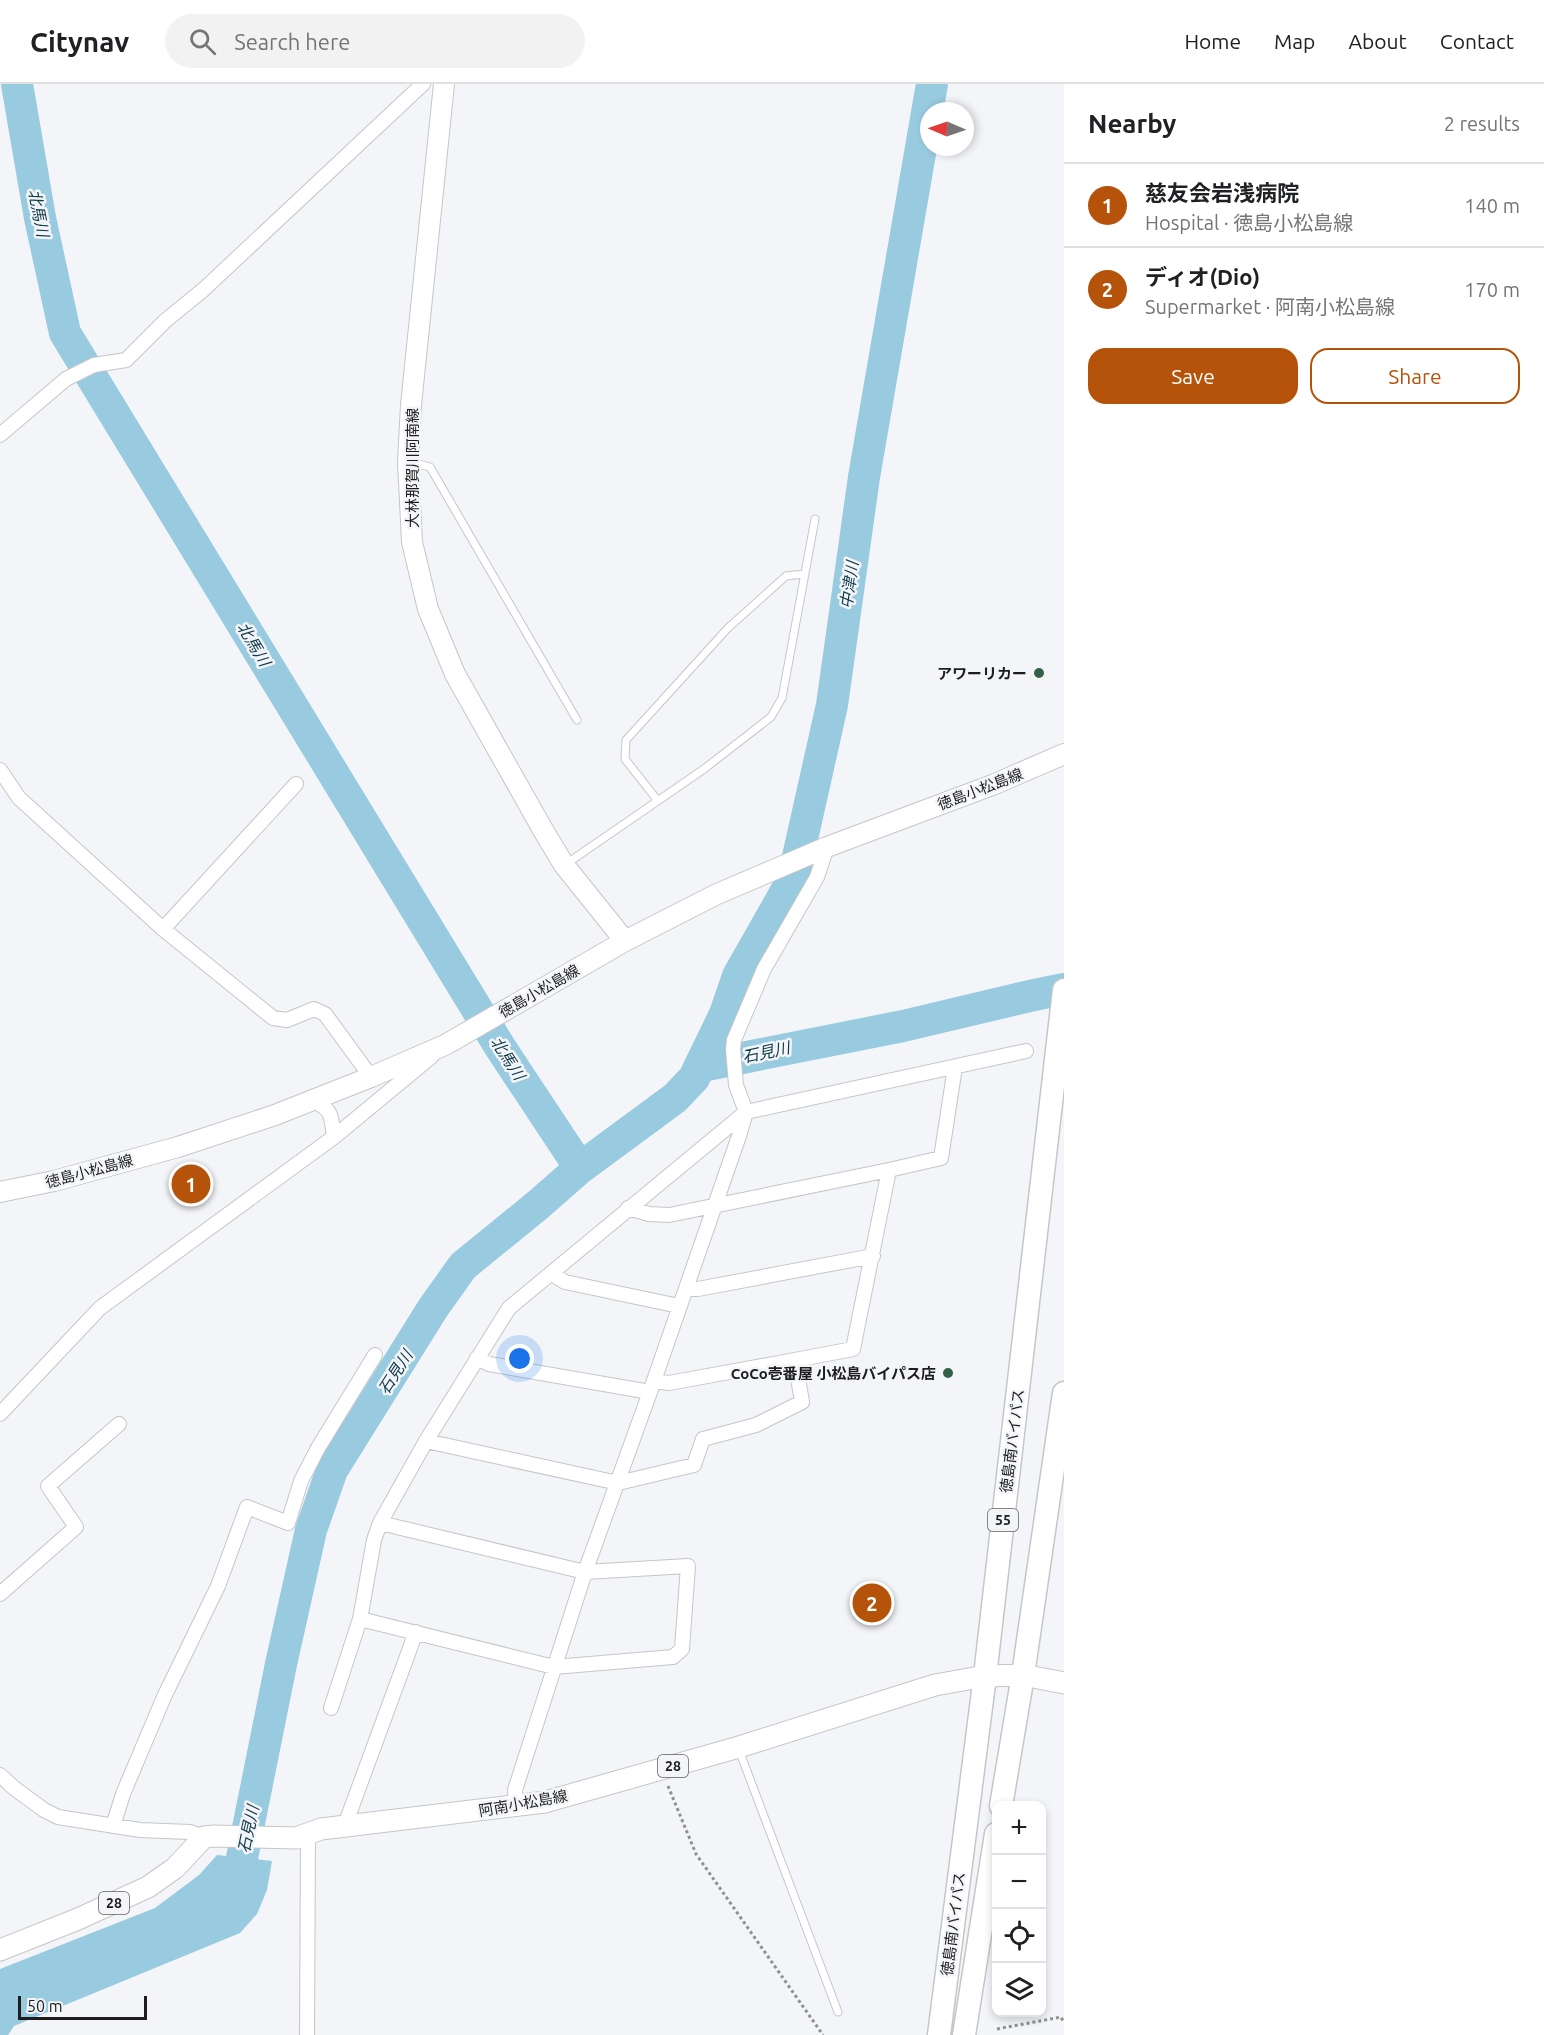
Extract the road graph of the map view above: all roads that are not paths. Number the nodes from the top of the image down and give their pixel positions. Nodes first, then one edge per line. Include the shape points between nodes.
1 (423, 84) edge
2 (444, 84) edge
3 (0, 435) edge
4 (408, 462) junction
5 (815, 519) dead end
6 (804, 574) junction
7 (577, 720) dead end
8 (1064, 754) edge
9 (0, 770) edge
10 (296, 784) dead end
11 (657, 801) junction
12 (827, 847) junction
13 (564, 865) junction
14 (163, 929) junction
15 (626, 940) junction
16 (1063, 997) edge
17 (446, 1045) junction
18 (1026, 1051) dead end
19 (955, 1067) junction
20 (371, 1077) junction
21 (314, 1100) junction
22 (746, 1112) junction
23 (334, 1137) junction
24 (889, 1170) junction
25 (0, 1192) edge
26 (716, 1204) junction
27 (628, 1208) junction
28 (873, 1256) junction
29 (552, 1274) junction
30 (687, 1289) junction
31 (679, 1306) junction
32 (375, 1355) dead end
33 (477, 1358) junction
34 (795, 1360) junction
35 (652, 1387) junction
36 (1064, 1393) edge
37 (0, 1413) edge
38 (120, 1424) dead end
39 (426, 1441) junction
40 (618, 1482) junction
41 (380, 1523) junction
42 (585, 1572) junction
43 (0, 1594) edge
44 (360, 1619) junction
45 (416, 1632) junction
46 (554, 1666) junction
47 (1023, 1675) junction
48 (985, 1676) junction
49 (1064, 1683) edge
50 (331, 1708) dead end
51 (738, 1747) junction
52 (1, 1778) edge
53 (1002, 1801) edge
54 (516, 1806) junction
55 (347, 1825) junction
56 (113, 1826) junction
57 (308, 1833) junction
58 (209, 1837) junction
59 (993, 1855) edge
60 (0, 1950) edge
61 (838, 2012) dead end
62 (307, 2035) edge
63 (939, 2035) edge
64 (964, 2035) edge

1 - 3 street via 126,360 87,368 66,379
2 - 4 main road, 大林那賀川阿南線
4 - 7 lane via 430,467
4 - 13 main road, 大林那賀川阿南線 via 412,542 428,609 455,674
5 - 6 lane
6 - 11 lane via 782,698 771,717
6 - 11 lane via 786,576 728,628 626,740 625,759
8 - 12 main road, 徳島小松島線
9 - 14 street via 19,798
10 - 14 street
11 - 13 lane
12 - 15 main road, 徳島小松島線 via 715,895
12 - 22 street via 817,877 764,969 734,1040 736,1085
13 - 15 main road, 大林那賀川阿南線
14 - 20 street via 273,1018 286,1020 314,1010 325,1014
15 - 17 main road, 徳島小松島線
16 - 48 highway, 徳島南バイパス / 55
17 - 20 main road, 徳島小松島線
17 - 23 street
18 - 19 street
19 - 22 street
19 - 24 street via 941,1158
20 - 21 main road, 徳島小松島線
21 - 23 street via 327,1108
21 - 25 main road, 徳島小松島線 via 178,1147
22 - 26 street
22 - 27 street
23 - 37 street via 100,1308
24 - 26 street
24 - 28 street
26 - 27 street via 669,1215
26 - 30 street
27 - 29 street
28 - 30 street
28 - 34 street via 853,1348
29 - 31 street via 565,1282
29 - 33 street via 509,1308
30 - 31 street
31 - 35 street
32 - 56 street via 301,1480 288,1523 247,1507 218,1586 164,1697
33 - 35 street via 489,1364
33 - 39 street
34 - 35 street
34 - 40 street via 802,1402 756,1425 703,1439 694,1465
35 - 40 street
36 - 47 highway
38 - 43 street via 48,1486 76,1527
39 - 40 street
39 - 41 street
40 - 42 street
41 - 42 street
41 - 44 street
42 - 46 street
42 - 46 street via 688,1566 682,1649 672,1657
44 - 45 street
44 - 50 street
45 - 46 street
45 - 55 street
46 - 54 street via 515,1790
47 - 48 main road, 阿南小松島線 / 28
47 - 49 main road, 阿南小松島線 / 28
47 - 53 highway
48 - 51 main road, 阿南小松島線 / 28 via 934,1685
48 - 63 highway, 徳島南バイパス / 55
51 - 54 main road, 阿南小松島線 / 28 via 544,1802
51 - 61 lane
52 - 56 street via 58,1817
54 - 55 main road, 阿南小松島線 / 28
55 - 57 main road, 阿南小松島線 / 28
56 - 58 street
57 - 58 main road, 阿南小松島線 / 28 via 296,1838
57 - 62 street
58 - 60 main road, 28 via 148,1887
59 - 64 highway, 徳島南バイパス

